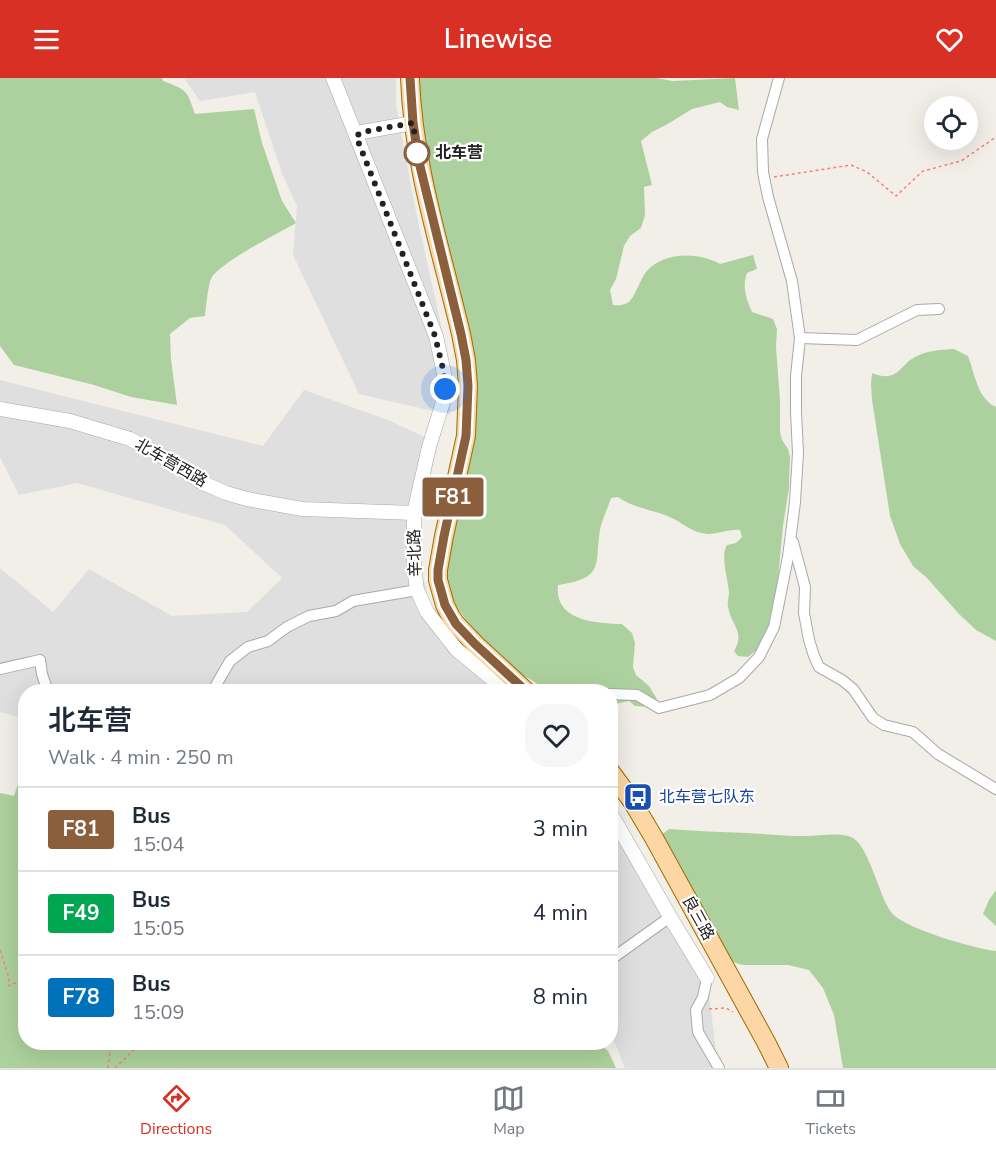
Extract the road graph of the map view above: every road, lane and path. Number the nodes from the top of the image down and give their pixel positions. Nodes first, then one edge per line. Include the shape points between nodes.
1 (333, 78) edge
2 (410, 78) edge
3 (779, 78) edge
4 (413, 123) junction
5 (356, 136) junction
6 (996, 137) edge
7 (764, 178) junction
8 (939, 309) dead end
9 (800, 338) junction
10 (0, 409) edge
11 (414, 513) junction
12 (791, 536) junction
13 (417, 590) junction
14 (0, 669) edge
15 (45, 684) edge
16 (217, 684) edge
17 (498, 684) edge
18 (518, 684) edge
19 (618, 694) edge
20 (618, 782) edge
21 (996, 789) edge
22 (618, 826) edge
23 (670, 917) junction
24 (0, 950) edge
25 (618, 954) edge
26 (707, 978) joint
27 (18, 982) edge
28 (696, 1010) junction
29 (736, 1014) dead end
30 (110, 1050) edge
31 (134, 1050) edge
32 (108, 1068) edge
33 (115, 1068) edge
34 (719, 1068) edge
35 (779, 1068) edge

1 - 5 street, 辛北路
2 - 4 main road
3 - 7 street via 762,139
4 - 5 street
4 - 18 main road via 461,334 468,386 466,436 438,580 456,624
5 - 11 street, 辛北路 via 435,336 444,373 443,402
6 - 7 path via 961,160 923,171 896,196 867,172 851,165
7 - 9 street via 792,280
8 - 9 street via 917,310 857,340
9 - 12 street via 796,376 798,453
10 - 11 street, 北车营西路 via 70,421 130,440 201,482 247,499 302,509
11 - 13 street, 辛北路
12 - 19 street via 774,627 759,657 739,678 710,695 659,708 637,695
12 - 21 street via 805,587 809,640 819,667 853,689 873,718 914,732 938,754
13 - 16 street via 353,601 336,611 309,616 268,641 248,646 230,661
13 - 17 street, 辛北路 via 427,612 456,649
14 - 15 street via 40,660
20 - 35 main road, 良三路 via 654,838
22 - 23 street
23 - 25 street
23 - 26 street
24 - 27 path via 9,986
26 - 28 street
28 - 29 path via 726,1008
28 - 34 street via 698,1032
30 - 32 path
31 - 33 path

